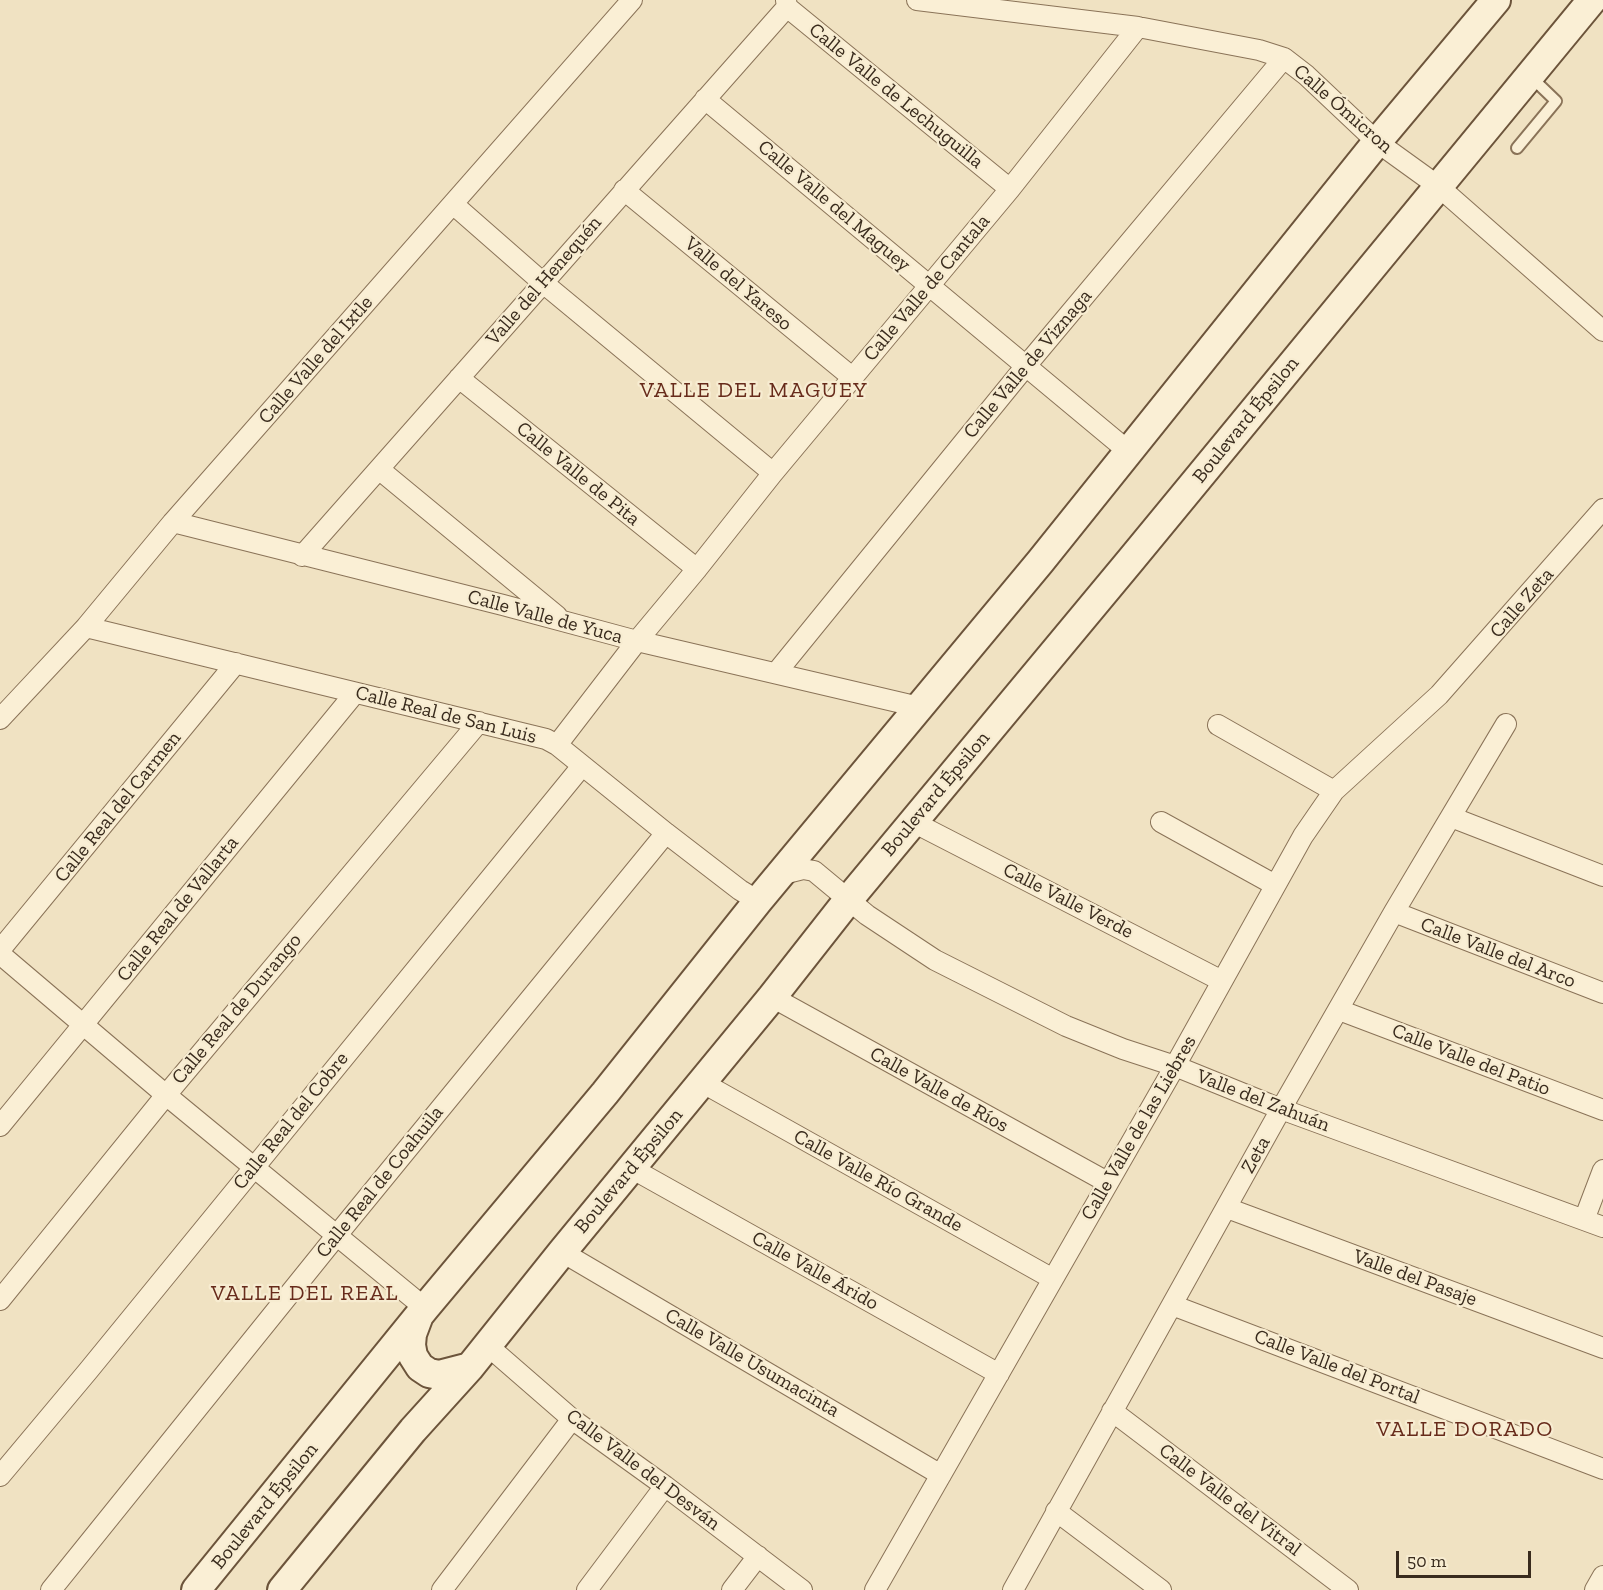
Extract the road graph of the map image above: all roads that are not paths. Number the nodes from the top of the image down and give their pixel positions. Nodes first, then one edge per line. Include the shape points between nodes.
1 (632, 0) edge
2 (917, 0) edge
3 (1496, 0) edge
4 (1592, 0) edge
5 (787, 4) edge
6 (1138, 27) junction
7 (1284, 58) junction
8 (1530, 76) junction
9 (705, 99) junction
10 (1377, 142) junction
11 (1516, 148) dead end
12 (1438, 186) junction
13 (1010, 189) junction
14 (624, 190) junction
15 (453, 204) junction
16 (542, 282) junction
17 (931, 286) junction
18 (1603, 331) edge
19 (1025, 367) junction
20 (459, 378) junction
21 (853, 378) junction
22 (1128, 451) junction
23 (380, 470) junction
24 (773, 473) junction
25 (1603, 509) edge
26 (173, 522) junction
27 (302, 556) junction
28 (697, 569) junction
29 (564, 621) junction
30 (86, 627) junction
31 (637, 641) junction
32 (236, 663) junction
33 (776, 673) junction
34 (355, 693) junction
35 (1439, 695) joint
36 (919, 707) junction
37 (0, 719) edge
38 (479, 722) junction
39 (1506, 724) dead end
40 (1218, 725) dead end
41 (557, 745) junction
42 (582, 766) junction
43 (1334, 791) junction
44 (1451, 817) junction
45 (913, 822) junction
46 (1161, 822) dead end
47 (666, 833) junction
48 (779, 875) junction
49 (1603, 876) edge
50 (1275, 885) junction
51 (849, 899) junction
52 (758, 901) junction
53 (1394, 912) junction
54 (0, 952) edge
55 (1222, 981) junction
56 (1603, 993) edge
57 (772, 997) junction
58 (1339, 1010) junction
59 (83, 1024) junction
60 (1174, 1066) junction
61 (703, 1083) junction
62 (166, 1095) junction
63 (1281, 1109) junction
64 (1603, 1110) edge
65 (0, 1126) edge
66 (254, 1167) junction
67 (631, 1168) junction
68 (1603, 1170) edge
69 (1107, 1182) junction
70 (1227, 1208) junction
71 (1584, 1220) junction
72 (1603, 1227) edge
73 (337, 1235) junction
74 (562, 1252) junction
75 (1053, 1279) junction
76 (0, 1300) edge
77 (1172, 1305) junction
78 (421, 1313) junction
79 (1603, 1348) edge
80 (479, 1357) junction
81 (999, 1374) junction
82 (1112, 1411) junction
83 (572, 1419) junction
84 (1603, 1469) edge
85 (941, 1474) junction
86 (0, 1476) edge
87 (665, 1486) junction
88 (1056, 1511) junction
89 (758, 1556) junction
90 (1603, 1576) edge
91 (51, 1590) edge
92 (196, 1590) edge
93 (282, 1590) edge
94 (442, 1590) edge
95 (587, 1590) edge
96 (732, 1590) edge
97 (802, 1590) edge
98 (875, 1590) edge
99 (1012, 1590) edge
100 (1161, 1590) edge
101 (1348, 1590) edge
102 (1594, 1590) edge

1 - 15 street, Calle Valle del Ixtle
2 - 6 street, Calle Ómicron
3 - 10 street, Boulevard Épsilon
4 - 8 street, Boulevard Épsilon
5 - 9 street, Valle del Henequén
5 - 13 street, Calle Valle de Lechuguilla
6 - 7 street, Calle Ómicron
6 - 13 street, Calle Valle de Cantala
7 - 10 street, Calle Ómicron
7 - 19 street, Calle Valle de Viznaga
8 - 11 lane via 1556,101
8 - 12 street, Boulevard Épsilon
9 - 14 street, Valle del Henequén
9 - 17 street, Calle Valle del Maguey
10 - 12 street, Calle Ómicron
10 - 22 street, Boulevard Épsilon
12 - 18 street, Calle Ómicron
12 - 45 street, Boulevard Épsilon
13 - 17 street, Calle Valle de Cantala
14 - 16 street, Valle del Henequén
14 - 21 street, Valle del Yareso
15 - 16 street
15 - 26 street, Calle Valle del Ixtle
16 - 20 street, Valle del Henequén
16 - 24 street
17 - 19 street, Calle Valle del Maguey
17 - 21 street, Calle Valle de Cantala
19 - 22 street, Calle Valle del Maguey
19 - 33 street, Calle Valle de Viznaga
20 - 23 street, Valle del Henequén
20 - 28 street, Calle Valle de Pita
21 - 24 street, Calle Valle de Cantala
22 - 36 street, Boulevard Épsilon
23 - 27 street, Valle del Henequén
23 - 29 street
24 - 28 street, Calle Valle de Cantala
25 - 35 street, Calle Zeta
26 - 27 street, Calle Valle de Yuca
26 - 30 street, Calle Valle del Ixtle
27 - 29 street, Calle Valle de Yuca
28 - 31 street, Calle Valle de Cantala
29 - 31 street, Calle Valle de Yuca
30 - 32 street, Calle Real de San Luis
30 - 37 street, Calle Valle del Ixtle
31 - 33 street, Calle Valle de Yuca
31 - 41 street, Calle Valle de Cantala
32 - 34 street, Calle Real de San Luis
32 - 54 street, Calle Real del Carmen
33 - 36 street, Calle Valle de Yuca
34 - 38 street, Calle Real de San Luis
34 - 59 street, Calle Real de Vallarta
35 - 43 street, Calle Valle de las Liebres
36 - 48 street, Boulevard Épsilon
38 - 41 street, Calle Real de San Luis
38 - 62 street, Calle Real de Durango
39 - 44 street, Zeta
40 - 43 street
41 - 42 street, Calle Real de San Luis
42 - 47 street, Calle Real de San Luis
42 - 66 street, Calle Real del Cobre
43 - 50 street, Calle Valle de las Liebres
44 - 49 street
44 - 53 street, Zeta
45 - 51 street, Boulevard Épsilon
45 - 55 street, Calle Valle Verde
46 - 50 street
47 - 52 street, Calle Real de San Luis
47 - 73 street, Calle Real de Coahuila
48 - 51 street, Valle del Zahuán via 803,869 814,871
48 - 52 street, Boulevard Épsilon
50 - 55 street, Calle Valle de las Liebres
51 - 57 street, Boulevard Épsilon
51 - 60 street, Valle del Zahuán via 906,941 980,983 1066,1026
52 - 78 street, Boulevard Épsilon via 605,1094
53 - 56 street, Calle Valle del Arco
53 - 58 street, Zeta
54 - 59 street
55 - 60 street, Calle Valle de las Liebres
57 - 61 street, Boulevard Épsilon
57 - 69 street, Calle Valle de Ríos
58 - 63 street, Zeta
58 - 64 street, Calle Valle del Patio
59 - 62 street
59 - 65 street, Calle Real de Vallarta
60 - 63 street, Valle del Zahuán
60 - 69 street, Calle Valle de las Liebres
61 - 67 street, Boulevard Épsilon
61 - 75 street, Calle Valle Río Grande
62 - 66 street
62 - 76 street, Calle Real de Durango
63 - 70 street, Zeta
63 - 71 street, Valle del Zahuán
66 - 73 street
66 - 86 street, Calle Real del Cobre
67 - 74 street, Boulevard Épsilon
67 - 81 street, Calle Valle Árido
68 - 71 street
69 - 75 street, Calle Valle de las Liebres
70 - 77 street, Zeta
70 - 79 street, Valle del Pasaje
71 - 72 street, Valle del Zahuán
73 - 78 street
73 - 91 street, Calle Real de Coahuila
74 - 80 street, Boulevard Épsilon
74 - 85 street, Calle Valle Usumacinta
75 - 81 street, Calle Valle de las Liebres
77 - 82 street, Zeta
77 - 84 street, Calle Valle del Portal
78 - 80 street via 411,1345 420,1367 439,1375
78 - 92 street, Boulevard Épsilon
80 - 83 street, Calle Valle del Desván
80 - 93 street, Boulevard Épsilon via 413,1430
81 - 85 street, Calle Valle de las Liebres
82 - 88 street, Zeta
82 - 101 street, Calle Valle del Vitral
83 - 87 street, Calle Valle del Desván
83 - 94 street
85 - 98 street, Calle Valle de las Liebres
87 - 89 street, Calle Valle del Desván
87 - 95 street
88 - 99 street, Zeta
88 - 100 street
89 - 96 street
89 - 97 street, Calle Valle del Desván
90 - 102 street

